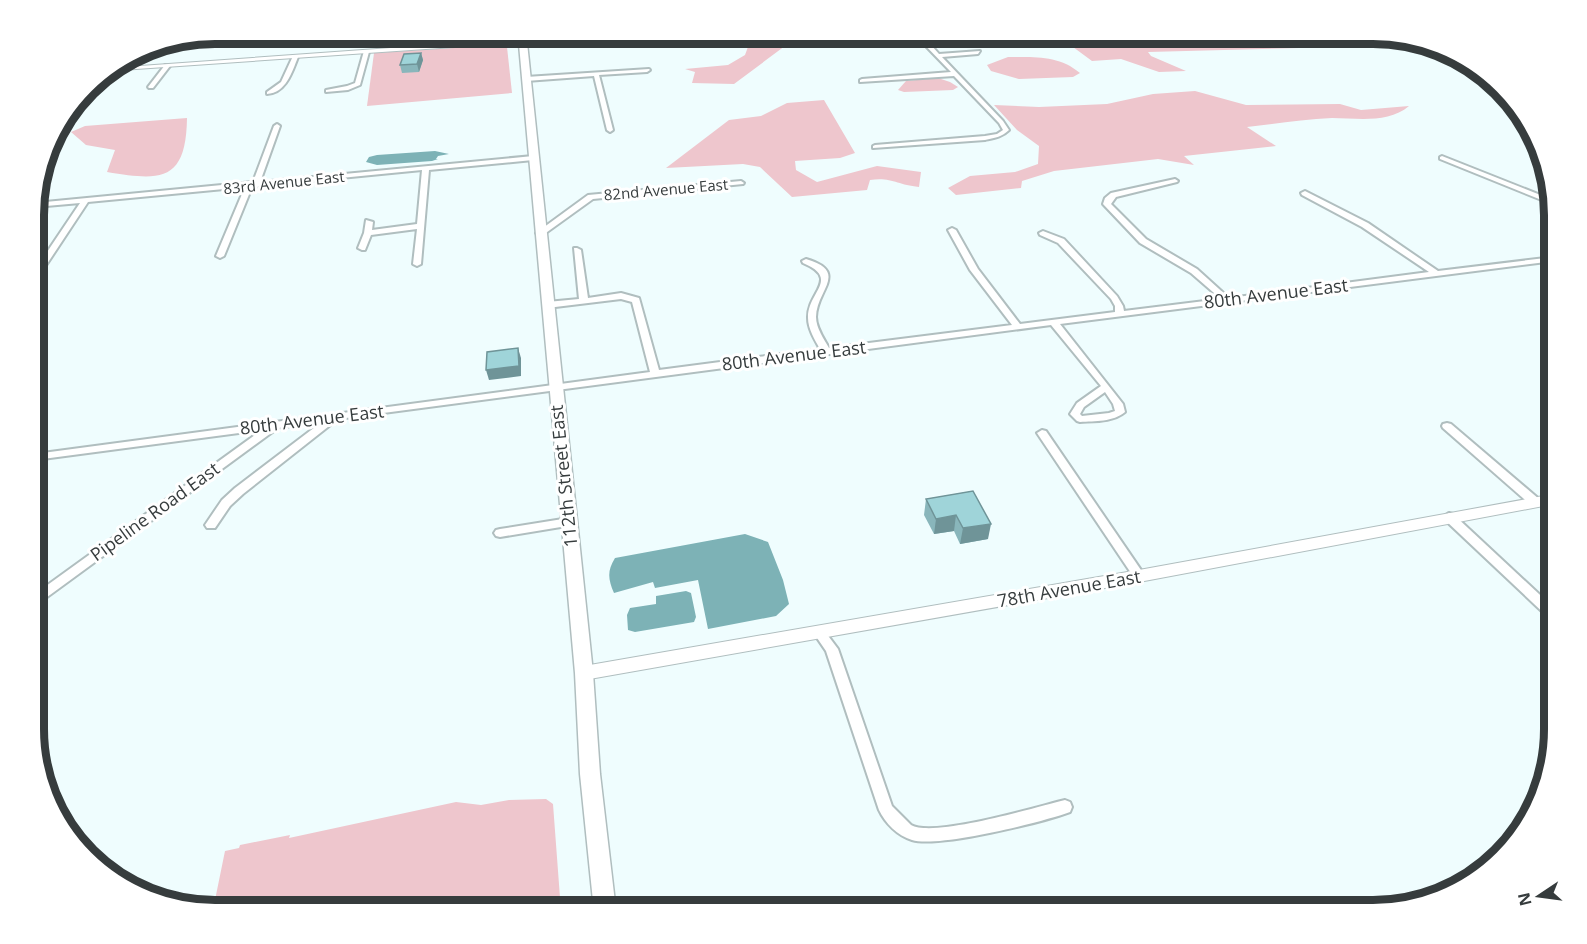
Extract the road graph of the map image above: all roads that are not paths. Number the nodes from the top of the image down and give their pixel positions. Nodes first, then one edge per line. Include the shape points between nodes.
1 (449, 44) edge
2 (523, 44) edge
3 (927, 44) edge
4 (366, 52) junction
5 (978, 52) dead end
6 (939, 56) junction
7 (295, 57) junction
8 (167, 66) junction
9 (125, 69) edge
10 (647, 70) dead end
11 (596, 73) junction
12 (953, 74) junction
13 (526, 79) junction
14 (862, 81) dead end
15 (151, 87) dead end
16 (328, 91) dead end
17 (269, 93) dead end
18 (277, 126) dead end
19 (610, 130) dead end
20 (875, 147) dead end
21 (1442, 158) dead end
22 (533, 159) junction
23 (426, 169) junction
24 (1175, 181) dead end
25 (741, 183) dead end
26 (252, 186) junction
27 (1305, 193) dead end
28 (1542, 198) edge
29 (86, 201) junction
30 (44, 204) edge
31 (369, 222) dead end
32 (421, 226) junction
33 (952, 230) dead end
34 (368, 233) junction
35 (540, 233) junction
36 (1043, 233) dead end
37 (362, 249) dead end
38 (577, 250) dead end
39 (220, 256) dead end
40 (1543, 260) edge
41 (806, 261) dead end
42 (43, 264) edge
43 (417, 264) dead end
44 (1435, 273) junction
45 (1227, 300) junction
46 (584, 301) junction
47 (547, 305) junction
48 (1120, 314) junction
49 (1054, 323) junction
50 (1018, 327) junction
51 (826, 352) junction
52 (655, 375) junction
53 (1106, 387) junction
54 (555, 389) junction
55 (335, 417) junction
56 (276, 424) junction
57 (1447, 426) dead end
58 (1042, 432) dead end
59 (43, 456) edge
60 (1543, 501) edge
61 (1535, 502) junction
62 (1449, 518) junction
63 (569, 522) junction
64 (211, 525) dead end
65 (500, 533) dead end
66 (1139, 576) junction
67 (43, 593) edge
68 (1543, 606) edge
69 (819, 632) junction
70 (584, 673) junction
71 (1065, 807) dead end
72 (604, 900) edge

1 - 4 street
2 - 13 main road, 112th Street East
3 - 6 street
4 - 7 street
4 - 16 street via 360,82
5 - 6 street
6 - 12 street
7 - 8 street
7 - 17 street via 284,84
8 - 9 street
8 - 15 street
10 - 11 street
11 - 13 street
11 - 19 street
12 - 14 street
12 - 20 street via 1005,126 1005,132 985,138
13 - 22 main road, 112th Street East
18 - 26 street
21 - 28 street
22 - 23 street, 83rd Avenue East
22 - 35 main road, 112th Street East
23 - 26 street, 83rd Avenue East
23 - 32 street
24 - 45 street via 1114,195 1107,204 1143,241 1194,271
25 - 35 street, 82nd Avenue East via 591,197
26 - 29 street, 83rd Avenue East
26 - 39 street
27 - 44 street via 1365,225
29 - 30 street, 83rd Avenue East
29 - 42 street
31 - 34 street
32 - 34 street
32 - 43 street
33 - 50 street via 974,270
34 - 37 street
35 - 47 main road, 112th Street East
36 - 48 street via 1060,241 1114,298
38 - 46 street
40 - 44 street, 80th Avenue East
41 - 51 street via 820,268 825,276 823,291 812,313
44 - 45 street, 80th Avenue East
45 - 48 street, 80th Avenue East
46 - 47 street
46 - 52 street via 621,296 636,300
47 - 54 main road, 112th Street East
48 - 49 street, 80th Avenue East
49 - 50 street, 80th Avenue East
49 - 53 street
50 - 51 street, 80th Avenue East
51 - 52 street, 80th Avenue East
52 - 54 street, 80th Avenue East
53 - 53 street via 1080,405 1075,414 1080,419 1120,412
54 - 55 street, 80th Avenue East
54 - 63 main road, 112th Street East
55 - 56 street, 80th Avenue East
55 - 64 street via 239,491
56 - 59 street, 80th Avenue East
56 - 67 street, Pipeline Road East
57 - 61 street
58 - 66 street
60 - 61 street, 78th Avenue East
61 - 62 street, 78th Avenue East
62 - 66 street, 78th Avenue East
62 - 68 street
63 - 65 street
63 - 70 main road, 112th Street East
66 - 69 street, 78th Avenue East
69 - 70 street, 78th Avenue East
69 - 71 street via 832,649 886,810 898,824 913,834 939,835
70 - 72 main road, 112th Street East

